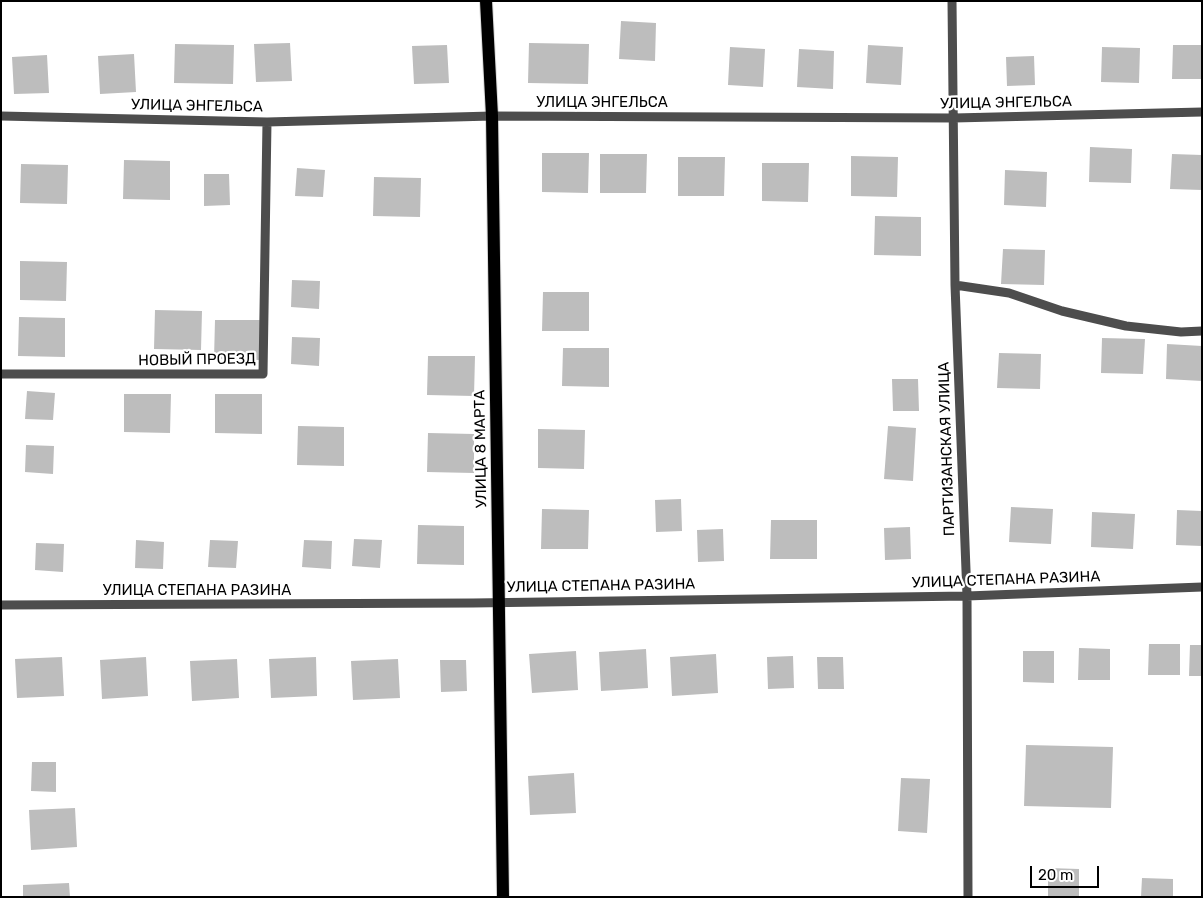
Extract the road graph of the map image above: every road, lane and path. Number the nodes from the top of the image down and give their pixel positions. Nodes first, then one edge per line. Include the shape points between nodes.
1 (486, 1) edge
2 (952, 1) edge
3 (1202, 112) edge
4 (1, 116) edge
5 (492, 116) junction
6 (954, 118) junction
7 (267, 122) junction
8 (955, 285) junction
9 (1202, 331) edge
10 (1, 374) edge
11 (1202, 587) edge
12 (967, 596) junction
13 (499, 601) junction
14 (1, 605) edge
15 (503, 897) edge
16 (968, 897) edge

1 - 5 main road, УЛИЦА 8 МАРТА
2 - 6 street, ПАРТИЗАНСКАЯ УЛИЦА
3 - 6 street, УЛИЦА ЭНГЕЛЬСА
4 - 7 street, УЛИЦА ЭНГЕЛЬСА
5 - 6 street, УЛИЦА ЭНГЕЛЬСА
5 - 7 street, УЛИЦА ЭНГЕЛЬСА
5 - 13 main road, УЛИЦА 8 МАРТА
6 - 8 street, ПАРТИЗАНСКАЯ УЛИЦА
7 - 10 street, НОВЫЙ ПРОЕЗД via 263,374
8 - 9 street via 1010,293 1126,326
8 - 12 street, ПАРТИЗАНСКАЯ УЛИЦА
11 - 12 street, УЛИЦА СТЕПАНА РАЗИНА
12 - 13 street, УЛИЦА СТЕПАНА РАЗИНА
12 - 16 street, ПАРТИЗАНСКАЯ УЛИЦА
13 - 14 street, УЛИЦА СТЕПАНА РАЗИНА via 463,604
13 - 15 main road, УЛИЦА 8 МАРТА

